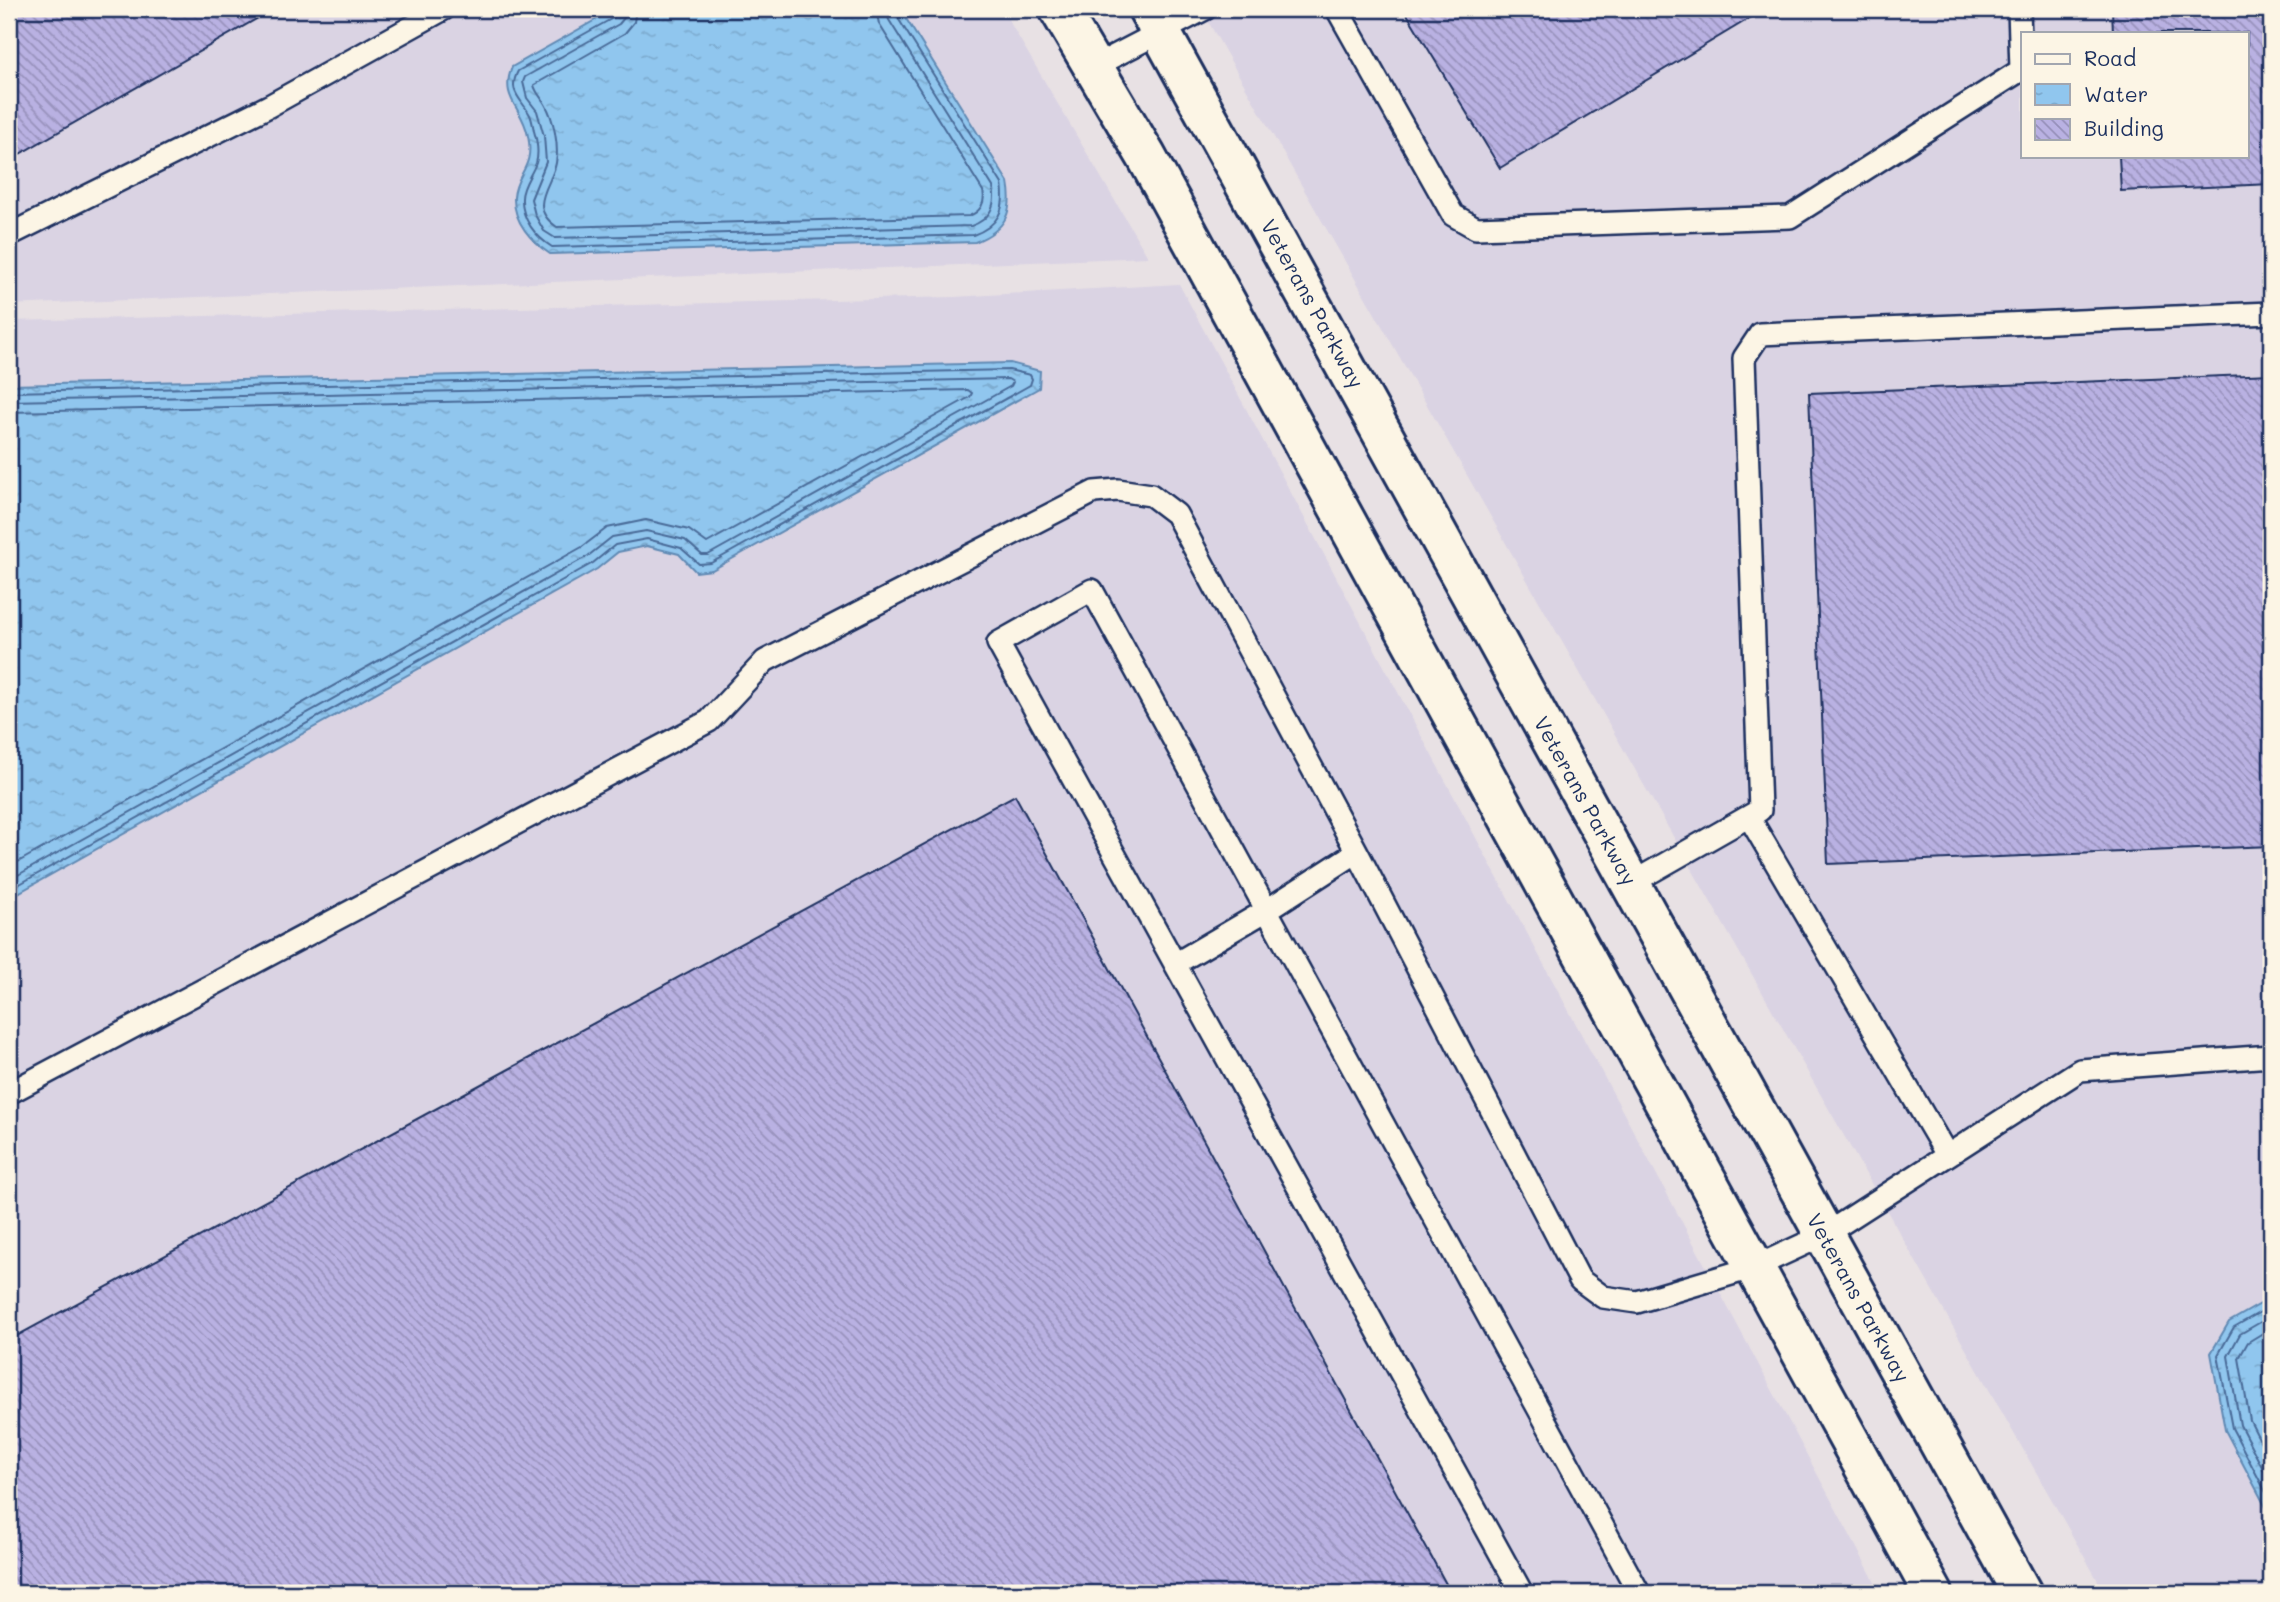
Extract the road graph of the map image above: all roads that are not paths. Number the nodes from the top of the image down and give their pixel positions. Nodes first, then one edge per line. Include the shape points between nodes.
1 (444, 9) edge
2 (1059, 9) edge
3 (1205, 9) edge
4 (1337, 9) edge
5 (2020, 9) edge
6 (1155, 20) edge
7 (1093, 67) junction
8 (9, 235) edge
9 (2271, 313) edge
10 (1749, 817) junction
11 (1357, 852) junction
12 (1630, 884) junction
13 (1267, 910) junction
14 (1175, 964) junction
15 (2271, 1056) edge
16 (9, 1093) edge
17 (1947, 1155) junction
18 (1824, 1236) junction
19 (1755, 1267) junction
20 (1521, 1593) edge
21 (1639, 1593) edge
22 (1933, 1593) edge
23 (2022, 1593) edge

1 - 8 lane via 269,106
2 - 7 main road
3 - 6 lane
4 - 5 lane via 1453,215 1476,228 1790,216 2021,70
6 - 7 lane
6 - 12 main road, Veterans Parkway
7 - 19 main road
9 - 10 lane via 1760,334 1744,358 1760,810
10 - 12 lane
10 - 17 lane
11 - 13 lane
11 - 16 lane via 1176,514 1151,495 1094,492 765,661 709,721
11 - 19 lane via 1580,1280 1602,1297 1637,1302
12 - 18 main road, Veterans Parkway
13 - 14 lane
13 - 14 lane via 1092,590 998,643
13 - 21 lane
14 - 20 lane
15 - 17 lane via 2080,1070
17 - 18 lane
18 - 19 lane
18 - 23 main road, Veterans Parkway
19 - 22 main road

